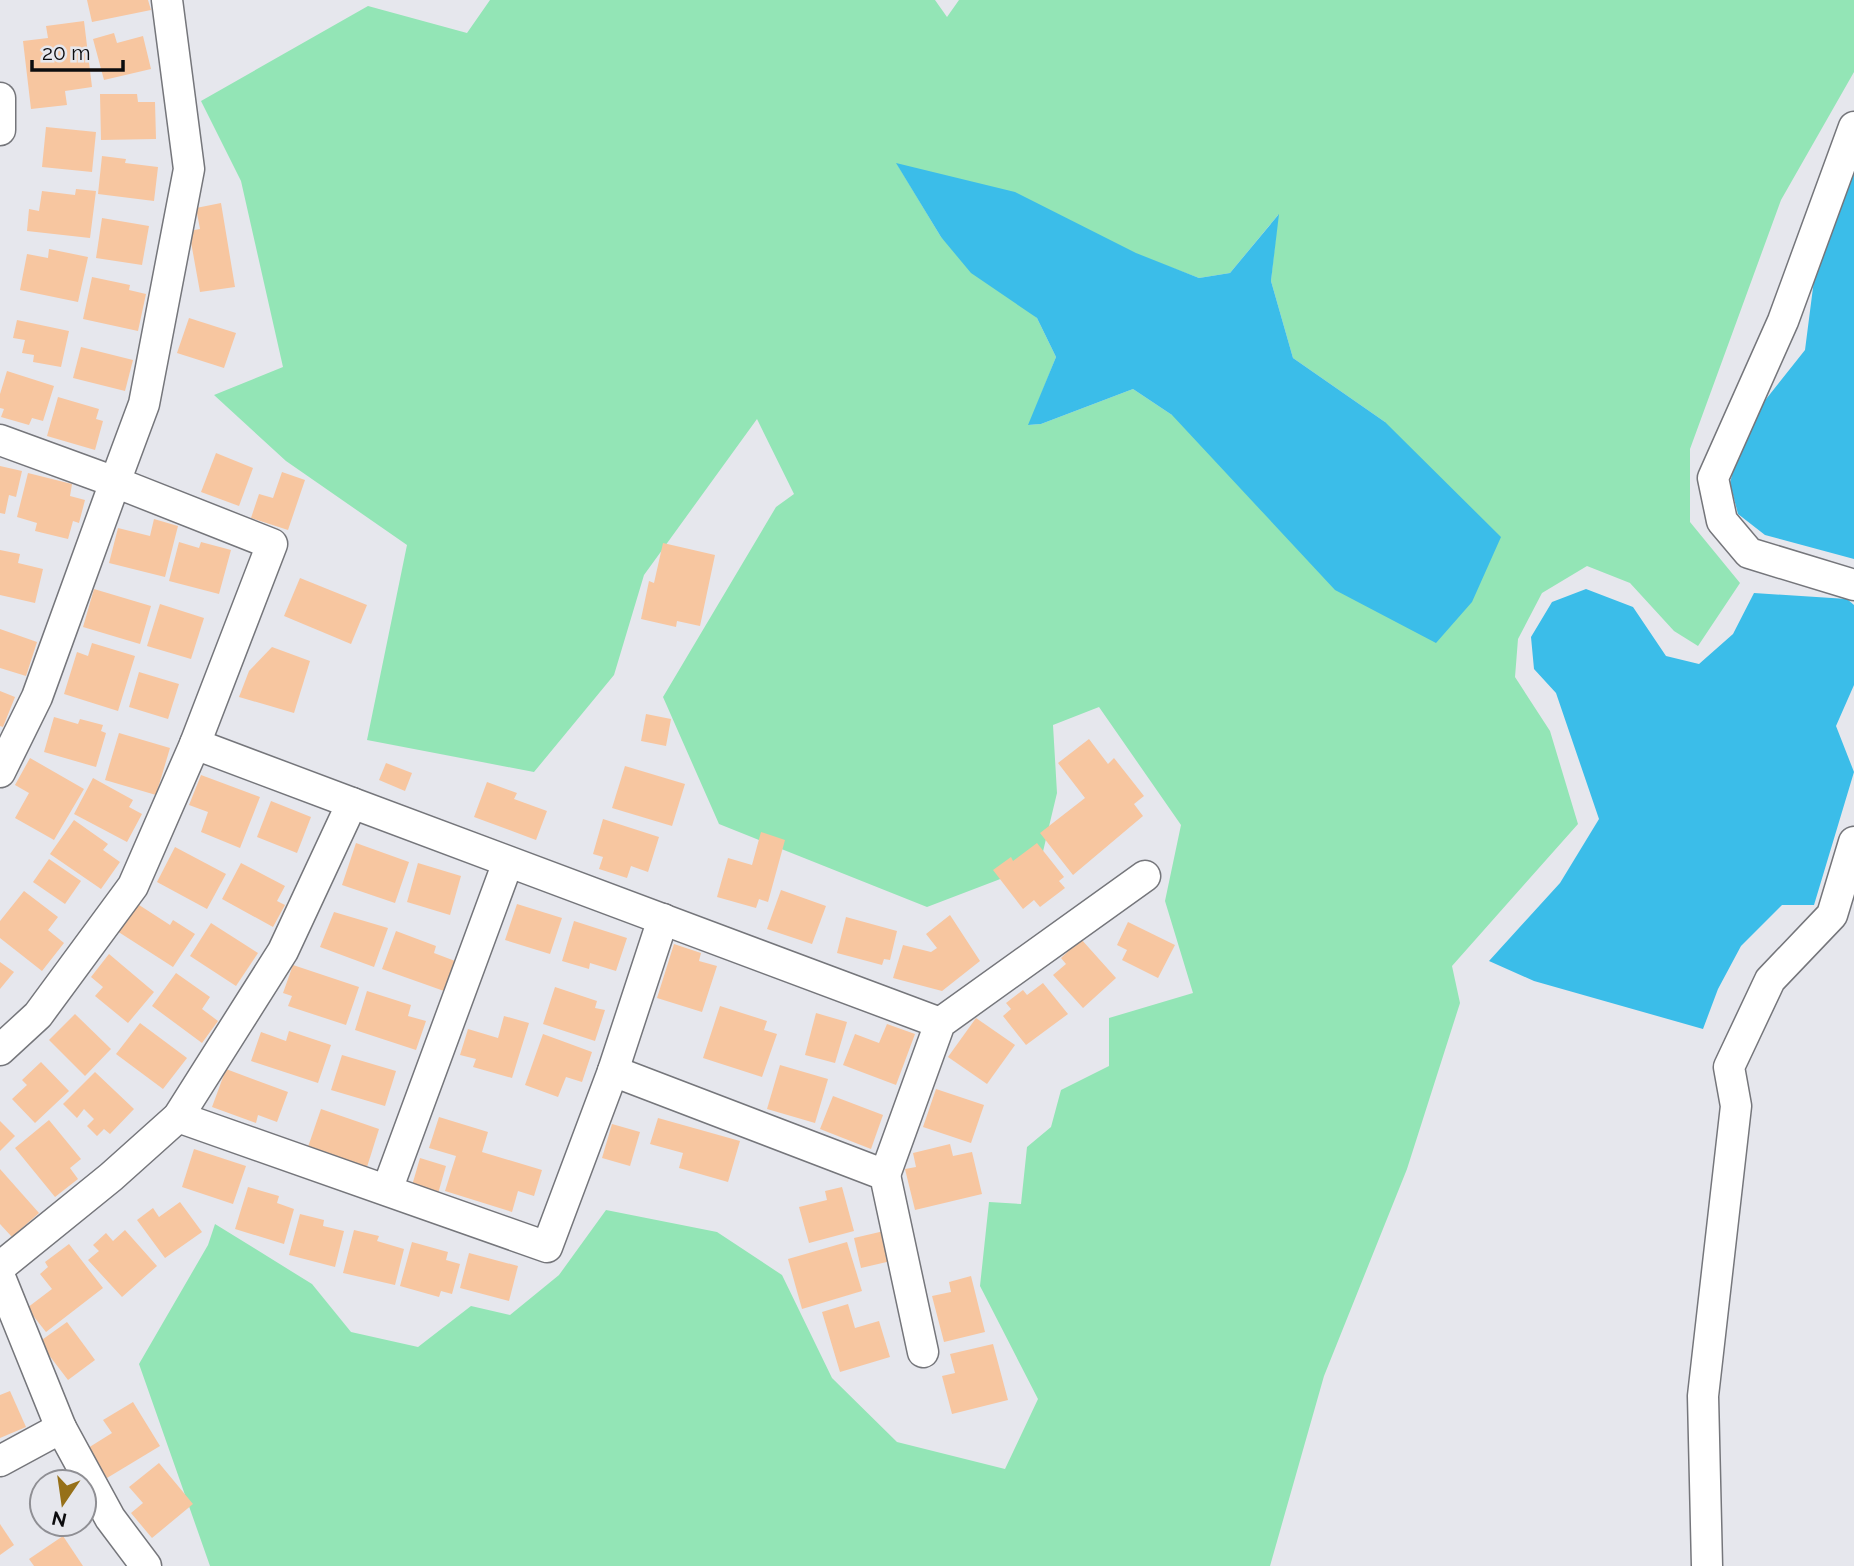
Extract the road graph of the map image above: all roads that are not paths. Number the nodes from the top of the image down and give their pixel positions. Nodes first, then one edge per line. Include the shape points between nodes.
1 (167, 0) edge
2 (0, 98) edge
3 (1854, 127) edge
4 (0, 130) edge
5 (0, 440) edge
6 (115, 482) junction
7 (1854, 585) edge
8 (195, 744) junction
9 (0, 772) edge
10 (352, 803) junction
11 (1854, 842) edge
12 (508, 862) junction
13 (1145, 876) dead end
14 (663, 919) junction
15 (940, 1023) junction
16 (0, 1050) edge
17 (613, 1071) junction
18 (178, 1117) junction
19 (885, 1175) junction
20 (387, 1190) junction
21 (0, 1267) edge
22 (0, 1277) edge
23 (923, 1352) dead end
24 (61, 1428) junction
25 (0, 1461) edge
26 (146, 1566) edge
27 (1707, 1566) edge

1 - 6 street via 189,169 144,404
2 - 4 street
3 - 7 street via 1783,321 1713,478 1722,521 1749,554
5 - 6 street
6 - 8 street via 272,544
6 - 9 street via 37,697
8 - 10 street
8 - 16 street via 133,886 38,1015
10 - 12 street
10 - 18 street via 283,951
11 - 27 street via 1832,915 1770,980 1730,1067 1736,1105 1703,1396
12 - 14 street
12 - 20 street
13 - 15 street
14 - 15 street
14 - 17 street
15 - 19 street
17 - 19 street
17 - 20 street via 547,1247
18 - 20 street
18 - 21 street
19 - 23 street
22 - 24 street
24 - 25 street
24 - 26 street via 110,1518

